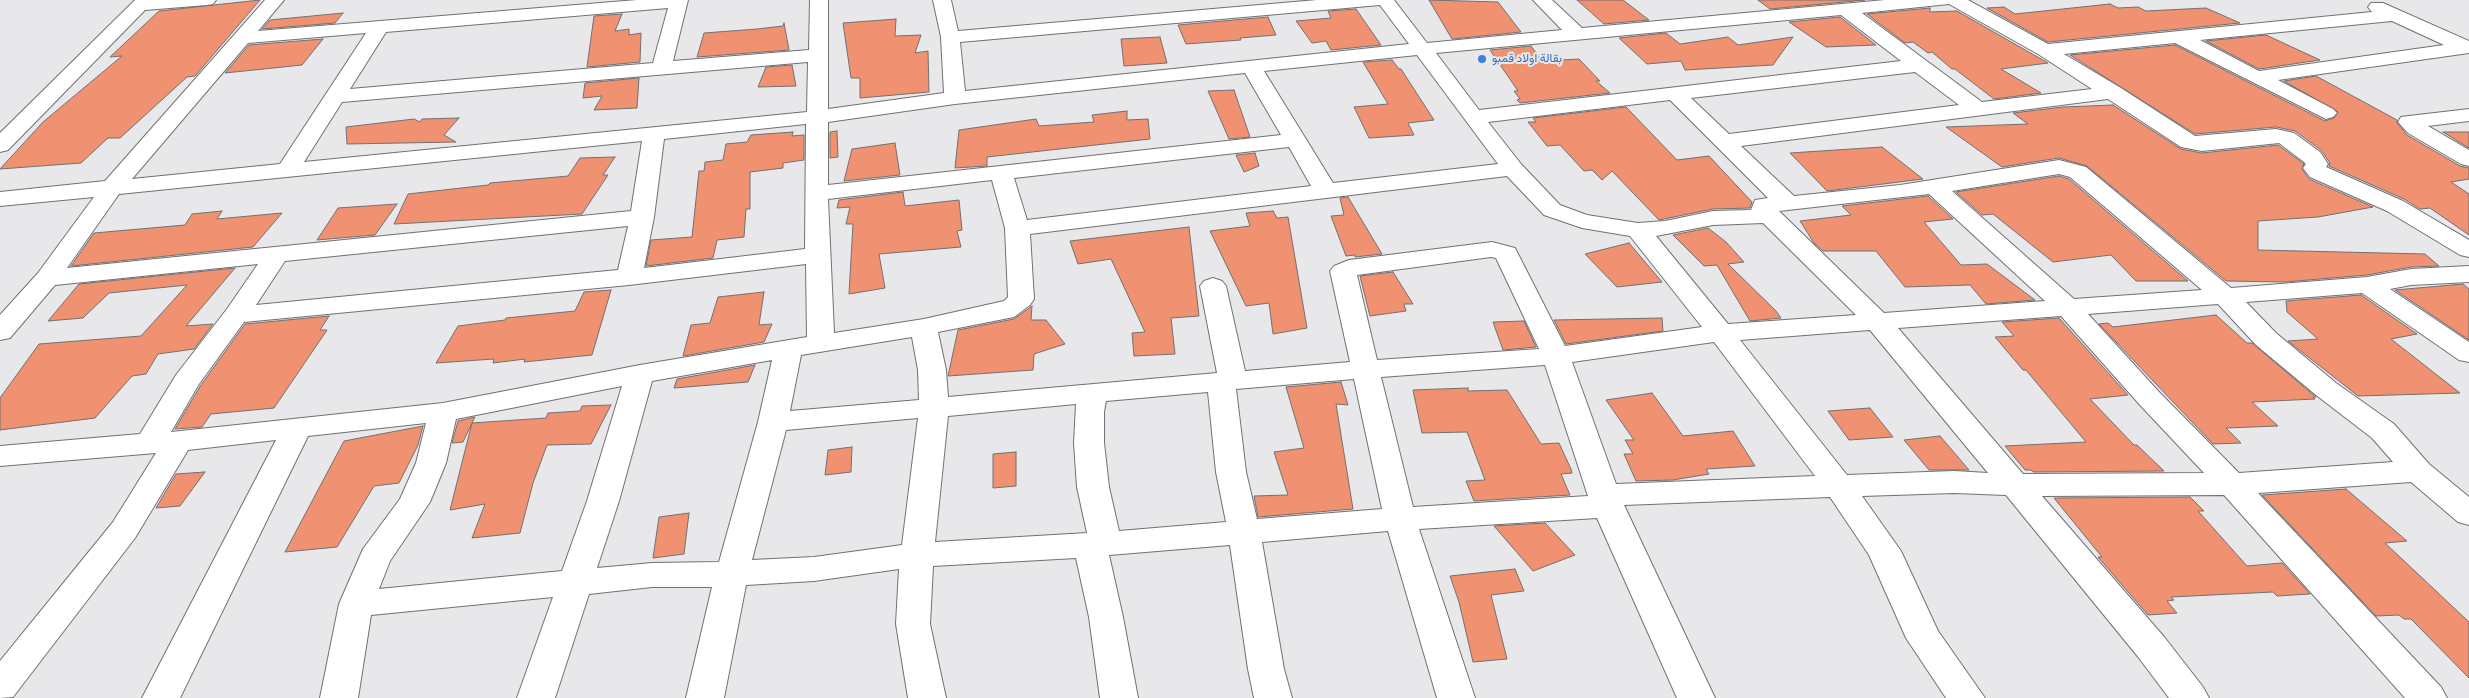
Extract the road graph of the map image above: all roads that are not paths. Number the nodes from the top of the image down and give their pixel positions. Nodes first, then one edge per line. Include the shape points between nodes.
1 (207, 0) edge
2 (275, 0) edge
3 (819, 0) edge
4 (942, 0) edge
5 (1380, 0) edge
6 (1385, 0) edge
7 (1542, 0) edge
8 (1943, 0) edge
9 (1955, 0) edge
10 (2360, 0) edge
11 (679, 1) edge
12 (142, 3) edge
13 (1220, 7) edge
14 (1846, 11) junction
15 (2394, 15) junction
16 (379, 28) junction
17 (1577, 34) junction
18 (2177, 36) junction
19 (950, 37) junction
20 (242, 38) junction
21 (2468, 48) edge
22 (1421, 49) junction
23 (2045, 50) junction
24 (818, 54) junction
25 (1920, 65) junction
26 (1252, 68) junction
27 (661, 69) junction
28 (2257, 77) junction
29 (2114, 92) junction
30 (1676, 95) junction
31 (335, 96) junction
32 (955, 98) junction
33 (1976, 108) junction
34 (2326, 114) dead end
35 (2469, 115) edge
36 (816, 117) junction
37 (1474, 117) junction
38 (654, 134) junction
39 (1295, 140) junction
40 (1725, 141) junction
41 (0, 145) edge
42 (2469, 159) edge
43 (1513, 169) junction
44 (287, 171) junction
45 (1002, 174) junction
46 (1933, 186) junction
47 (112, 188) junction
48 (1326, 191) junction
49 (816, 193) junction
50 (0, 199) edge
51 (1779, 210) junction
52 (642, 217) junction
53 (1017, 228) junction
54 (1638, 230) junction
55 (2469, 250) edge
56 (278, 253) junction
57 (819, 255) junction
58 (2469, 274) edge
59 (629, 277) junction
60 (47, 278) junction
61 (2367, 284) junction
62 (1213, 286) dead end
63 (2225, 296) junction
64 (2068, 308) junction
65 (236, 316) junction
66 (1878, 322) junction
67 (924, 327) junction
68 (0, 332) edge
69 (1721, 333) junction
70 (821, 343) junction
71 (788, 350) junction
72 (2469, 354) edge
73 (1556, 356) junction
74 (1366, 370) junction
75 (640, 374) junction
76 (1227, 382) junction
77 (1093, 394) junction
78 (934, 409) junction
79 (443, 412) junction
80 (773, 422) junction
81 (297, 428) junction
82 (164, 442) junction
83 (5, 461) edge
84 (2418, 471) junction
85 (2232, 484) junction
86 (1838, 485) junction
87 (2014, 485) junction
88 (1606, 501) junction
89 (2469, 514) edge
90 (1400, 519) junction
91 (1244, 532) junction
92 (1098, 544) junction
93 (917, 555) junction
94 (732, 574) junction
95 (575, 582) junction
96 (356, 604) junction
97 (0, 688) edge
98 (161, 698) edge
99 (339, 698) edge
100 (536, 698) edge
101 (705, 698) edge
102 (928, 698) edge
103 (1119, 698) edge
104 (1273, 698) edge
105 (1456, 698) edge
106 (1696, 698) edge
107 (1966, 698) edge
108 (2190, 698) edge
109 (2428, 698) edge

1 - 12 street
2 - 20 street
3 - 24 street
4 - 19 street
5 - 13 street
6 - 22 street
7 - 17 street
8 - 14 street
9 - 23 street
10 - 15 street
11 - 16 street
11 - 27 street
12 - 41 street
13 - 19 street
14 - 17 street
14 - 25 street
15 - 18 street
15 - 21 street
16 - 20 street
16 - 31 street
17 - 22 street
18 - 23 street
18 - 28 street
19 - 32 street
20 - 47 street
21 - 28 street
22 - 26 street
22 - 37 street
23 - 29 street
24 - 27 street
24 - 36 street
25 - 30 street
25 - 33 street
26 - 32 street
26 - 39 street
27 - 31 street
28 - 34 street
29 - 33 street
29 - 55 street via 2195,144 2276,136 2286,138 2312,157 2318,172 2395,206
30 - 37 street
30 - 40 street
31 - 44 street
32 - 36 street
33 - 40 street
35 - 42 street via 2409,122
36 - 38 street
36 - 49 street
37 - 43 street
38 - 44 street
38 - 52 street
39 - 45 street
39 - 48 street
40 - 51 street
43 - 48 street
43 - 54 street via 1552,210 1582,221
44 - 47 street
45 - 49 street
45 - 53 street
46 - 51 street
46 - 63 street via 2059,167 2078,172
46 - 64 street
47 - 50 street
47 - 60 street
48 - 53 street
49 - 57 street
51 - 54 street
51 - 66 street
52 - 56 street
52 - 59 street
53 - 67 street via 1021,299 1005,311
54 - 69 street
56 - 60 street
56 - 65 street
57 - 59 street
57 - 70 street
58 - 61 street via 2411,277
59 - 65 street
60 - 68 street
61 - 63 street
61 - 72 street
62 - 76 street
63 - 64 street
63 - 84 street via 2266,339 2383,431
64 - 66 street
64 - 85 street
65 - 82 street via 186,381
66 - 69 street
66 - 87 street
67 - 70 street
67 - 78 street via 932,370
69 - 73 street
69 - 86 street
70 - 71 street
71 - 75 street
71 - 80 street
73 - 74 street
73 - 74 street via 1506,253 1492,250 1343,271
73 - 88 street
74 - 76 street
74 - 90 street
75 - 79 street
75 - 95 street via 603,501
76 - 77 street
76 - 91 street via 1231,472
77 - 78 street
77 - 92 street via 1089,412 1089,443
78 - 80 street
78 - 93 street
79 - 81 street
79 - 96 street via 431,464 414,502 376,558
80 - 94 street
81 - 82 street
81 - 98 street
82 - 83 street
82 - 97 street via 124,530
84 - 85 street
84 - 89 street
85 - 87 street
85 - 109 street
86 - 87 street via 1954,482
86 - 88 street
86 - 107 street via 1884,551 1924,638
87 - 108 street via 2152,648
88 - 90 street
88 - 106 street
90 - 91 street
90 - 105 street
91 - 92 street
91 - 104 street
92 - 93 street
92 - 103 street
93 - 94 street via 814,569
93 - 102 street via 913,624
94 - 95 street via 652,575
94 - 101 street
95 - 96 street
95 - 100 street
96 - 99 street

